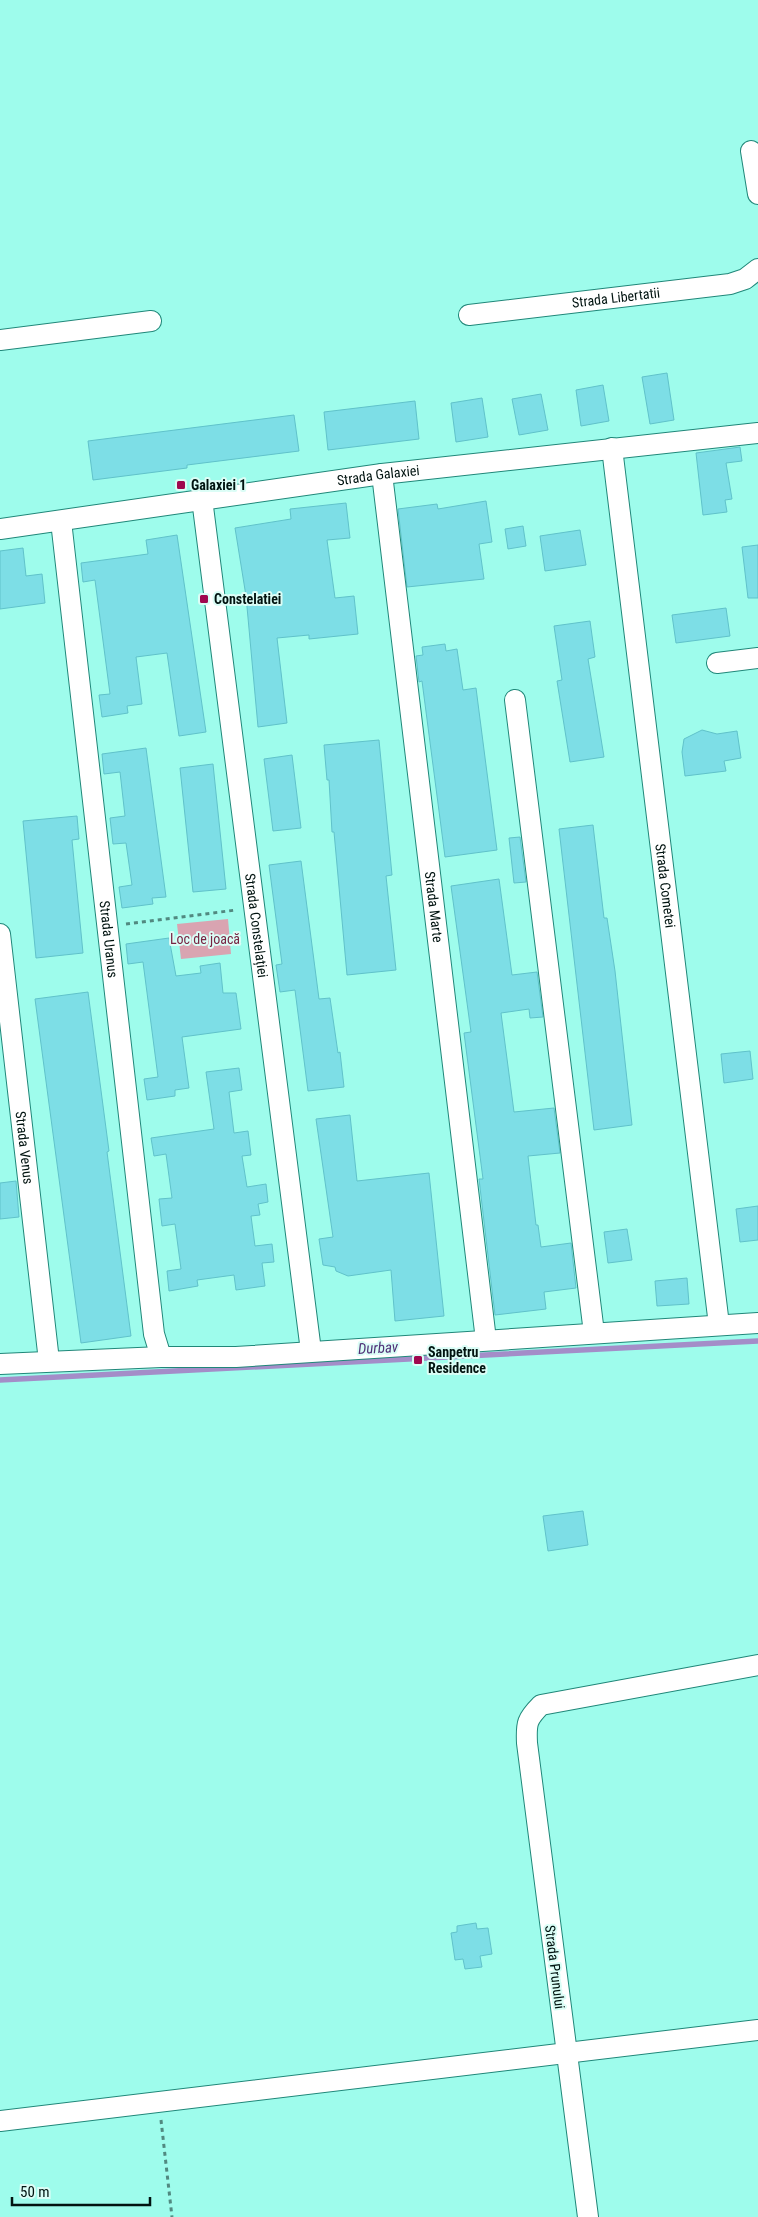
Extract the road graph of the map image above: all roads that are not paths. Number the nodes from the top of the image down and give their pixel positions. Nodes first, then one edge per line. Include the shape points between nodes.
1 (751, 151) dead end
2 (758, 194) edge
3 (758, 269) edge
4 (469, 315) dead end
5 (151, 321) dead end
6 (0, 340) edge
7 (758, 433) edge
8 (612, 448) junction
9 (382, 474) junction
10 (202, 499) junction
11 (61, 520) junction
12 (0, 529) edge
13 (758, 658) edge
14 (717, 663) dead end
15 (515, 700) dead end
16 (0, 934) edge
17 (758, 1322) edge
18 (719, 1325) junction
19 (594, 1333) junction
20 (486, 1340) junction
21 (312, 1351) junction
22 (161, 1357) junction
23 (49, 1361) junction
24 (0, 1364) edge
25 (758, 1665) edge
26 (758, 2030) edge
27 (565, 2053) junction
28 (0, 2121) edge
29 (588, 2217) edge

1 - 2 street
3 - 4 street, Strada Libertatii via 745,279 730,284
5 - 6 street
7 - 8 street, Strada Galaxiei
8 - 9 street, Strada Galaxiei
8 - 18 street, Strada Cometei
9 - 10 street, Strada Galaxiei
9 - 20 street, Strada Marte
10 - 11 street, Strada Galaxiei
10 - 21 street, Strada Constelației
11 - 12 street, Strada Galaxiei
11 - 22 street, Strada Uranus via 154,1334
13 - 14 street
15 - 19 street
16 - 23 street, Strada Venus
17 - 18 street
18 - 19 street
19 - 20 street
20 - 21 street
21 - 22 street via 236,1357
22 - 23 street
23 - 24 street
25 - 27 street, Strada Prunului via 541,1705 529,1717 527,1743
26 - 27 street
27 - 28 street
27 - 29 street, Strada Prunului

